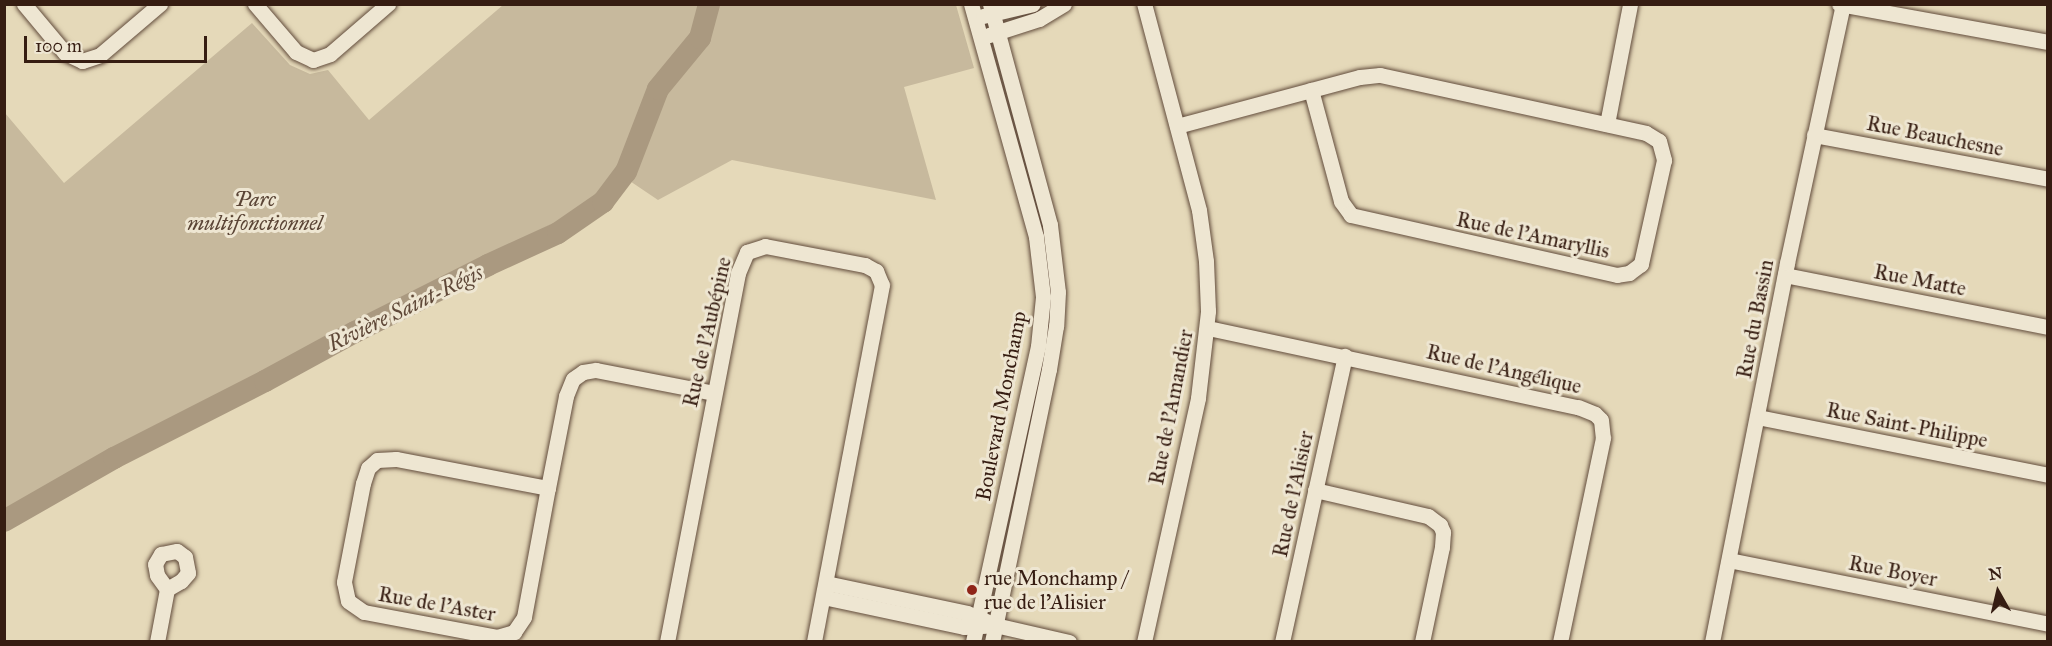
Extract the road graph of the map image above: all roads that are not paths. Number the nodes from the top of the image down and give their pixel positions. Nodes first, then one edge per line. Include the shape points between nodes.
1 (24, 4) edge
2 (160, 4) edge
3 (255, 4) edge
4 (388, 4) edge
5 (1033, 4) edge
6 (1064, 4) edge
7 (1144, 4) edge
8 (1630, 4) edge
9 (1841, 5) edge
10 (992, 9) edge
11 (973, 11) edge
12 (998, 32) junction
13 (980, 37) junction
14 (2048, 42) edge
15 (1311, 90) junction
16 (1606, 124) junction
17 (1178, 126) junction
18 (1815, 135) junction
19 (2048, 179) edge
20 (1785, 275) junction
21 (2048, 327) edge
22 (1208, 328) junction
23 (1345, 356) junction
24 (714, 393) junction
25 (1758, 417) junction
26 (2048, 475) edge
27 (548, 489) junction
28 (1316, 490) junction
29 (1730, 560) junction
30 (167, 589) dead end
31 (824, 590) junction
32 (977, 622) junction
33 (2048, 624) edge
34 (995, 625) junction
35 (157, 642) edge
36 (667, 642) edge
37 (814, 642) edge
38 (973, 642) edge
39 (992, 642) edge
40 (1070, 642) edge
41 (1144, 642) edge
42 (1282, 642) edge
43 (1422, 642) edge
44 (1560, 642) edge
45 (1712, 642) edge

1 - 2 street via 65,53 82,61 100,55
3 - 4 street via 296,52 313,60 330,54
5 - 10 street
6 - 12 street via 1039,19
7 - 17 street, Rue de l'Amandier
8 - 16 street
9 - 14 street
9 - 18 street, Rue du Bassin
10 - 11 street
10 - 12 street, Boulevard Monchamp
11 - 13 street, Boulevard Monchamp
12 - 13 street
12 - 34 street, Boulevard Monchamp via 1050,225 1058,292 1049,369
13 - 32 street, Boulevard Monchamp via 1036,237 1043,297 1040,336
15 - 16 street, Rue de l'Amaryllis via 1380,75
15 - 16 street, Rue de l'Amaryllis via 1339,195 1351,215 1623,275 1638,268 1643,259 1664,153 1654,136
15 - 17 street, Rue de l'Amaryllis
17 - 22 street, Rue de l'Amandier via 1204,234
18 - 19 street, Rue Beauchesne
18 - 20 street, Rue du Bassin
20 - 21 street, Rue Matte
20 - 25 street, Rue du Bassin
22 - 23 street, Rue de l'Angélique
22 - 41 street, Rue de l'Amandier via 1198,398
23 - 28 street, Rue de l'Alisier
23 - 44 street, Rue de l'Angélique via 1578,407 1601,420 1601,448
24 - 27 street, Rue de l'Aster via 596,370 578,375 567,390
24 - 31 street, Rue de l'Aubépine via 738,273 747,252 758,246 774,247 859,263 876,271 882,290
24 - 36 street, Rue de l'Aubépine
25 - 26 street, Rue Saint-Philippe
25 - 29 street, Rue du Bassin
27 - 27 street, Rue de l'Aster via 524,617 509,635 497,637 364,612 348,601 344,582 363,483 368,468 377,460 396,459
28 - 42 street, Rue de l'Alisier
28 - 43 street via 1428,516 1440,525 1442,547
29 - 33 street, Rue Boyer
29 - 45 street, Rue du Bassin
30 - 35 street
31 - 32 street via 964,627
31 - 37 street, Rue de l'Aubépine
32 - 34 street
32 - 38 street, Boulevard Monchamp
34 - 39 street, Boulevard Monchamp
34 - 40 street

